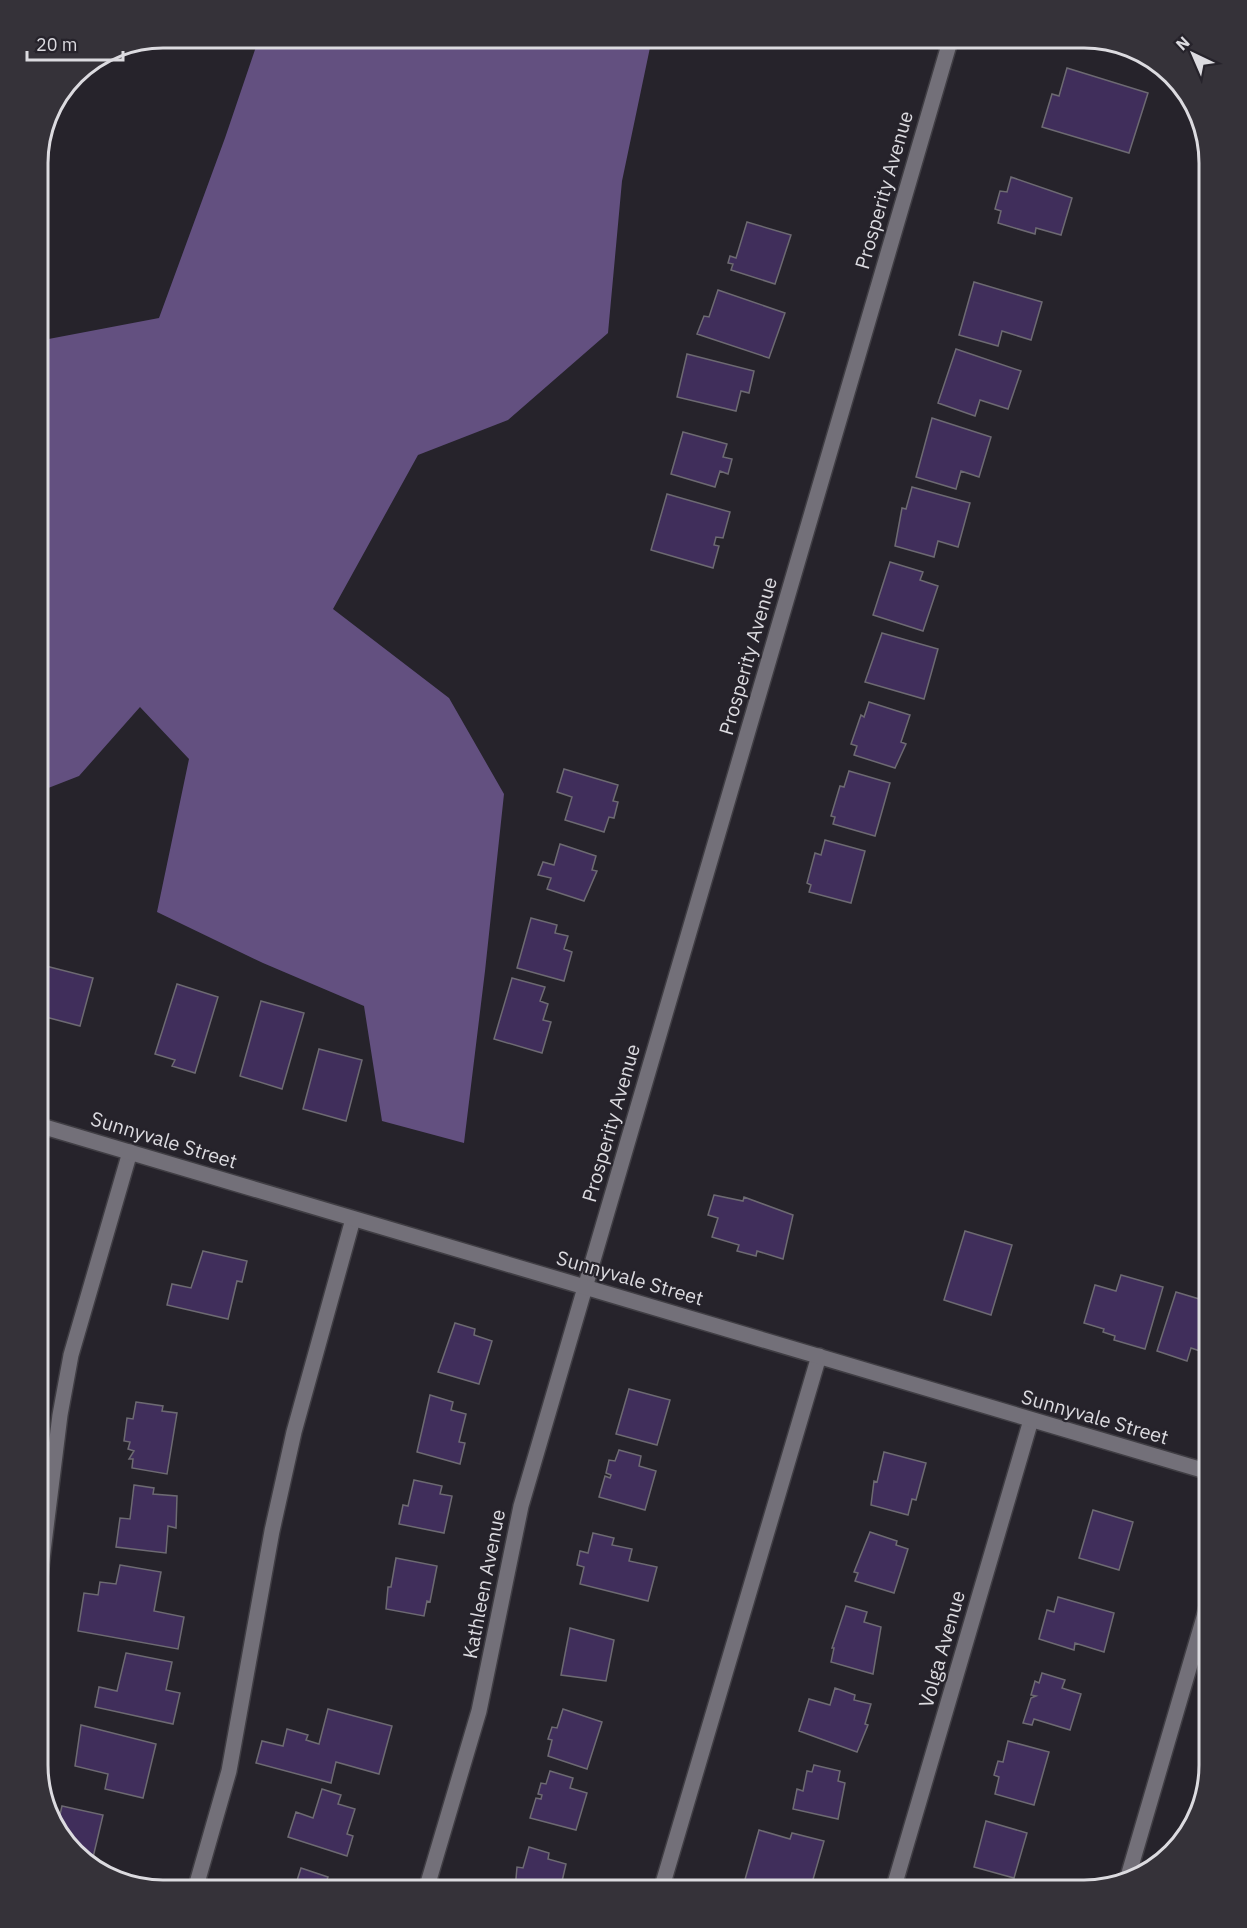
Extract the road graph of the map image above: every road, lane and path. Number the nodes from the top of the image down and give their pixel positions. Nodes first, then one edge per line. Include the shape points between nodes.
1 (948, 48) edge
2 (48, 1128) edge
3 (130, 1152) junction
4 (353, 1219) junction
5 (585, 1287) junction
6 (819, 1356) junction
7 (1030, 1420) junction
8 (1199, 1469) edge
9 (48, 1511) edge
10 (1199, 1634) edge
11 (1130, 1870) edge
12 (198, 1880) edge
13 (429, 1880) edge
14 (664, 1880) edge
15 (896, 1880) edge

1 - 5 street, Prosperity Avenue
2 - 3 street, Sunnyvale Street
3 - 4 street, Sunnyvale Street
3 - 9 street via 71,1355
4 - 5 street, Sunnyvale Street
4 - 12 street via 294,1432 229,1771
5 - 6 street, Sunnyvale Street
5 - 13 street, Kathleen Avenue via 521,1506 479,1711
6 - 7 street, Sunnyvale Street
6 - 14 street
7 - 8 street, Sunnyvale Street
7 - 15 street, Volga Avenue
10 - 11 street

